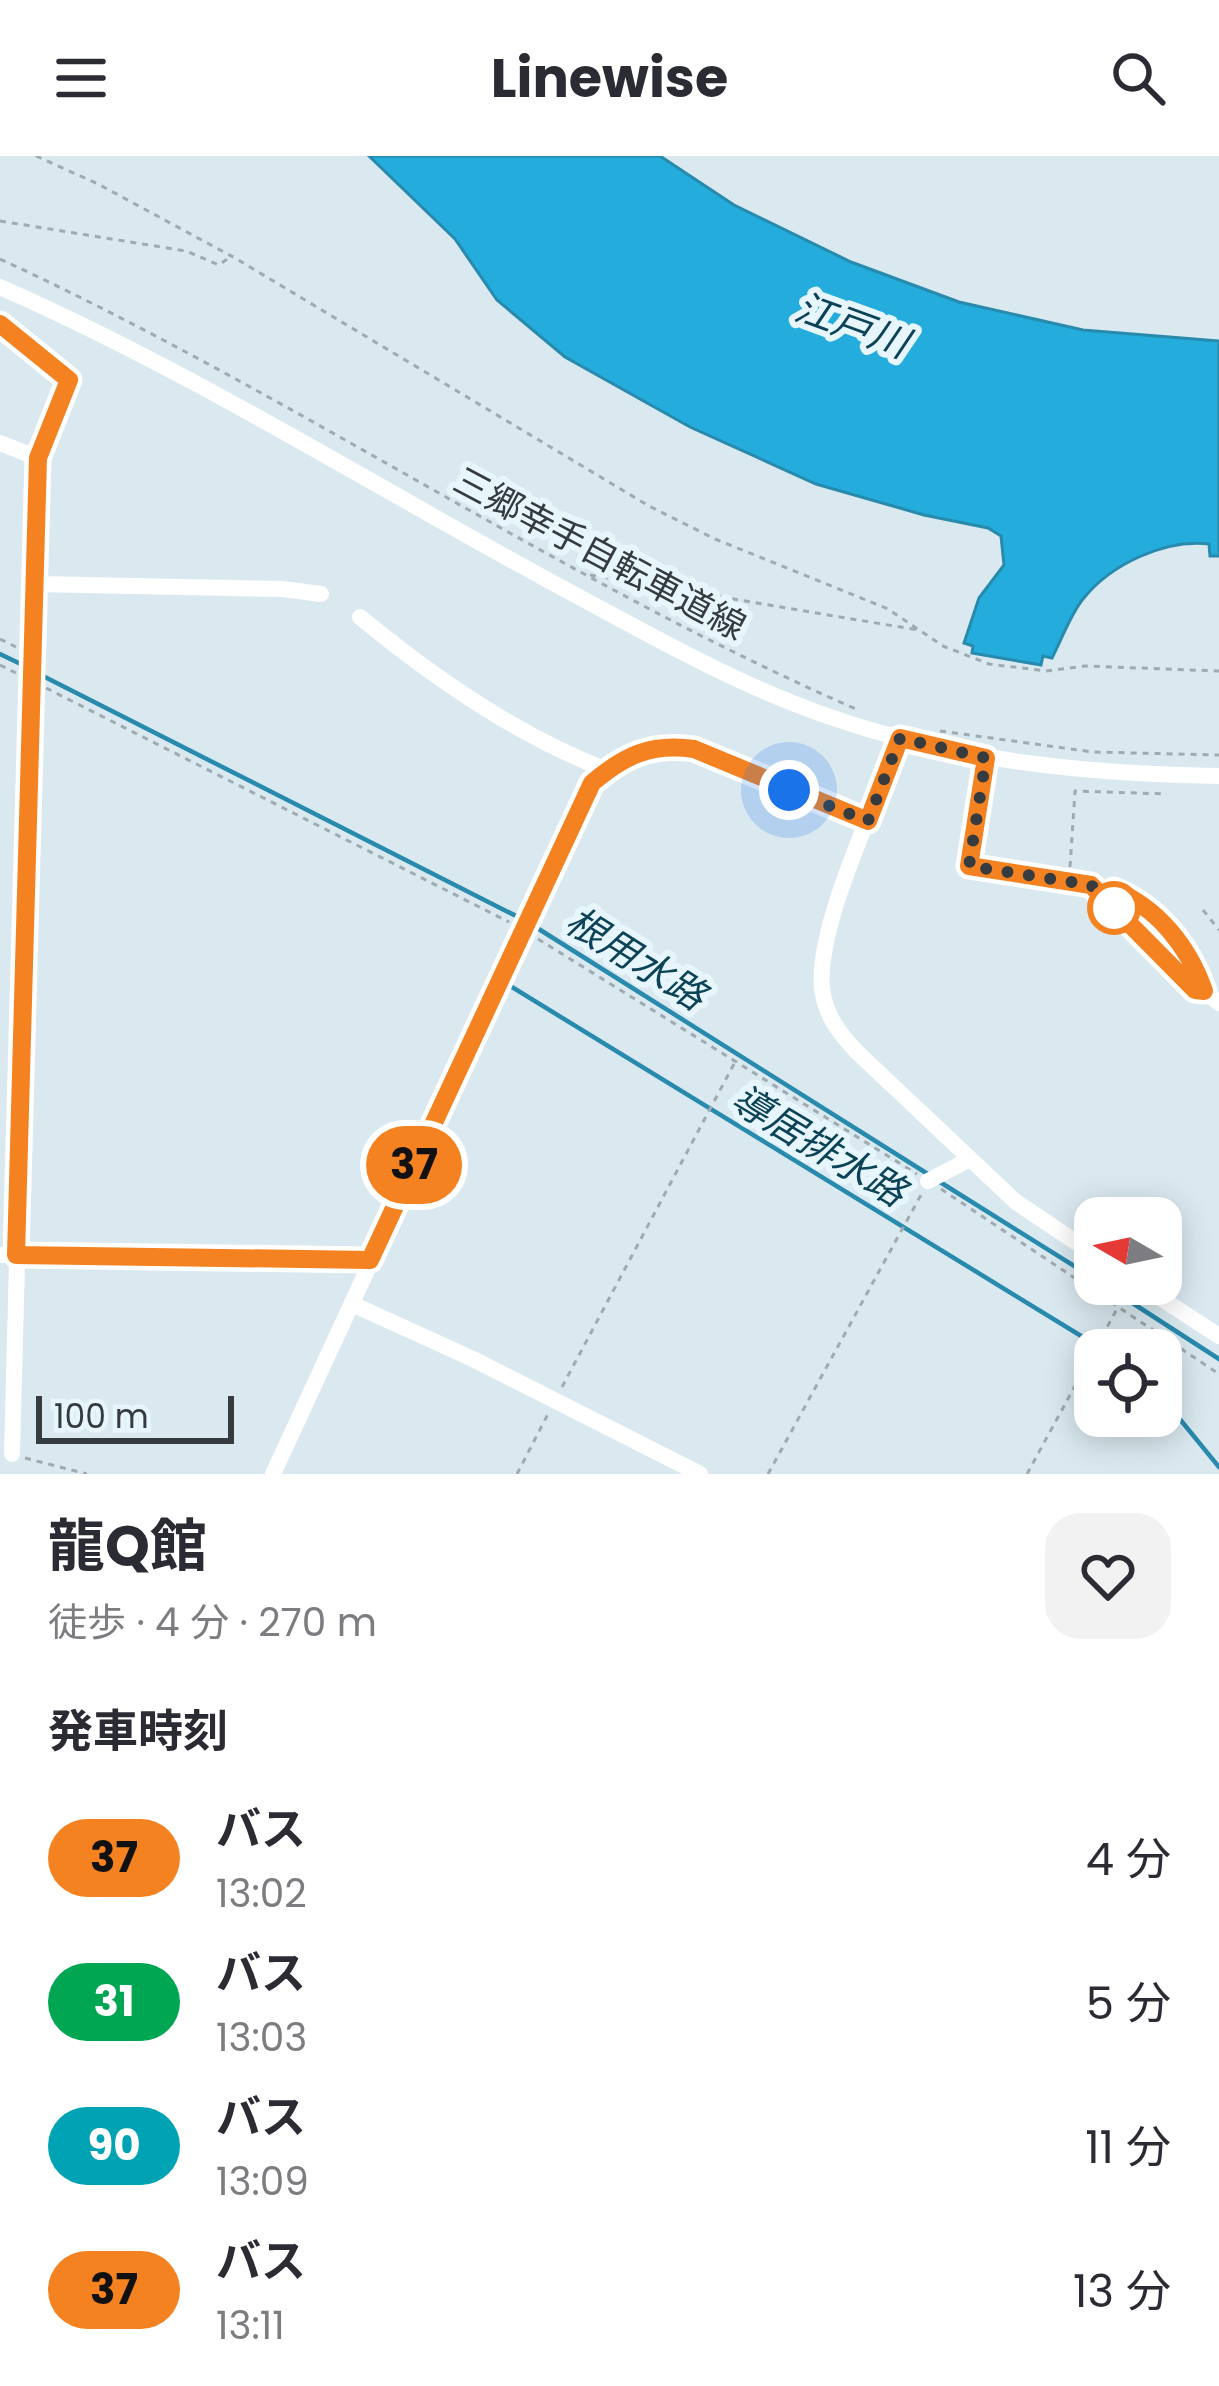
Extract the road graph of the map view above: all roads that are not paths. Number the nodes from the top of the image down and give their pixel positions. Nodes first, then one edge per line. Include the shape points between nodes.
1 (0, 287) edge
2 (0, 324) edge
3 (0, 443) edge
4 (38, 458) junction
5 (36, 584) junction
6 (321, 593) dead end
7 (360, 617) dead end
8 (900, 738) junction
9 (986, 758) junction
10 (1219, 776) edge
11 (600, 777) junction
12 (868, 821) junction
13 (1219, 1004) edge
14 (970, 1160) junction
15 (928, 1181) road end
16 (1074, 1241) edge
17 (8, 1255) edge
18 (370, 1260) junction
19 (352, 1304) junction
20 (1171, 1305) edge
21 (1219, 1336) edge
22 (12, 1454) road end
23 (273, 1474) edge
24 (700, 1474) edge

1 - 8 street via 766,693
2 - 4 street via 69,380
3 - 4 street
4 - 5 street
5 - 6 street
5 - 17 street
7 - 11 street via 419,666
8 - 9 street
8 - 12 street
9 - 10 street
9 - 13 street via 969,866 1131,897 1173,934
11 - 12 street via 641,750 694,749
11 - 18 street
12 - 14 street via 826,938 822,992 829,1016
14 - 15 street
14 - 16 street
17 - 18 street
17 - 22 street
18 - 19 street
19 - 23 street
19 - 24 street
20 - 21 street

